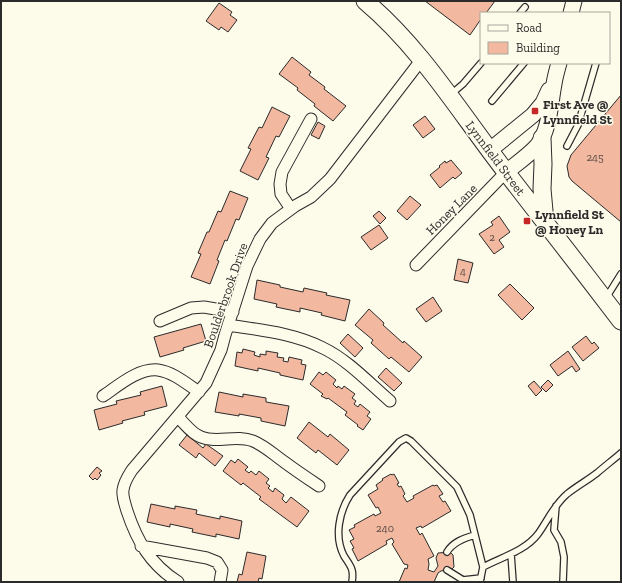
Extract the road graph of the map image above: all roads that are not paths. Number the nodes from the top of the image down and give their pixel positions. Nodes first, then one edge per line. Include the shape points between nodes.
1 (574, 1) edge
2 (369, 2) edge
3 (525, 7) dead end
4 (521, 12) edge
5 (571, 12) edge
6 (422, 59) junction
7 (480, 64) edge
8 (523, 64) edge
9 (559, 64) edge
10 (596, 64) edge
11 (554, 82) junction
12 (450, 96) junction
13 (492, 101) dead end
14 (311, 119) dead end
15 (542, 138) junction
16 (567, 146) dead end
17 (490, 150) junction
18 (506, 172) junction
19 (291, 209) junction
20 (545, 222) junction
21 (416, 265) dead end
22 (621, 274) edge
23 (605, 300) junction
24 (233, 312) junction
25 (160, 321) dead end
26 (621, 321) edge
27 (228, 325) junction
28 (199, 392) junction
29 (103, 396) dead end
30 (390, 401) dead end
31 (178, 417) junction
32 (621, 453) edge
33 (319, 486) dead end
34 (556, 506) junction
35 (475, 535) junction
36 (141, 546) junction
37 (446, 552) dead end
38 (512, 554) junction
39 (484, 567) junction
40 (447, 570) dead end
41 (481, 580) edge
42 (178, 582) edge
43 (220, 582) edge
44 (352, 582) edge
45 (513, 582) edge
46 (563, 582) edge

1 - 5 street
2 - 6 main road, Lynnfield Street
3 - 4 lane
6 - 12 main road, Lynnfield Street
6 - 19 street, Boulderbrook Drive via 330,179 311,197
7 - 12 lane
8 - 13 lane
9 - 11 street
10 - 16 lane via 578,124
11 - 15 street
11 - 17 street via 533,115
12 - 17 main road, Lynnfield Street
14 - 19 street via 282,172 281,194
15 - 18 street via 529,154
15 - 20 main road
17 - 18 main road, Lynnfield Street
18 - 20 main road, Lynnfield Street
18 - 21 street, Honey Lane
19 - 24 street, Boulderbrook Drive via 272,222 260,239 247,266
20 - 23 main road, Lynnfield Street
22 - 23 lane
23 - 26 main road, Lynnfield Street
24 - 25 street via 204,307 191,308
24 - 27 street, Boulderbrook Drive
27 - 28 street, Boulderbrook Drive via 213,369
27 - 30 street via 281,334 323,347
28 - 29 street via 158,370 141,373
28 - 31 street, Boulderbrook Drive
31 - 33 street via 200,437 251,440
31 - 36 street, Boulderbrook Drive via 126,480 124,498 133,530
32 - 34 lane via 567,494
34 - 38 lane via 531,541
34 - 46 lane via 554,530 564,557
35 - 37 lane via 464,538
35 - 39 lane
35 - 44 lane via 470,515 457,487 406,438 399,442 350,495 345,504 339,525 339,540 352,568
36 - 42 street, Boulderbrook Drive via 157,565
36 - 43 street via 217,562 222,570
38 - 39 lane
38 - 45 lane
39 - 41 lane
40 - 41 lane via 463,580

